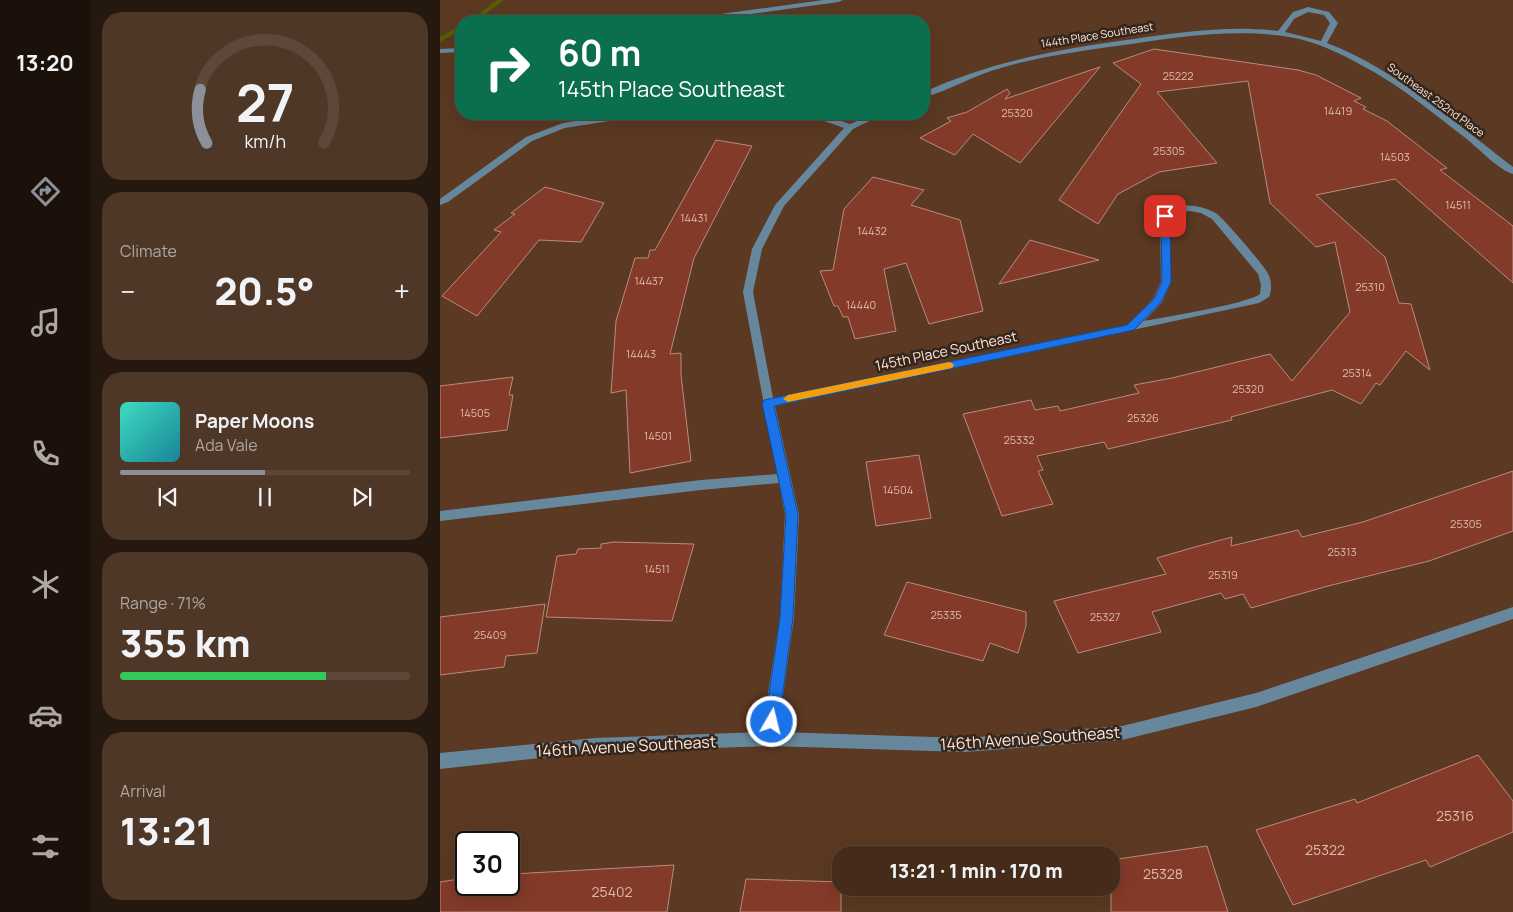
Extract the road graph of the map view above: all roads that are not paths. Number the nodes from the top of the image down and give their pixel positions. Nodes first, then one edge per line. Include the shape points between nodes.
1 (839, 0) edge
2 (729, 15) edge
3 (1280, 34) junction
4 (1319, 42) junction
5 (455, 50) edge
6 (440, 51) edge
7 (930, 92) edge
8 (599, 120) edge
9 (830, 120) edge
10 (866, 120) edge
11 (850, 127) junction
12 (1513, 171) edge
13 (442, 204) edge
14 (1131, 328) junction
15 (768, 403) junction
16 (784, 478) junction
17 (440, 516) edge
18 (1513, 613) edge
19 (769, 739) junction
20 (440, 761) edge

1 - 2 street
3 - 4 street, 144th Place Southeast
3 - 4 street via 1292,16 1313,10 1325,11 1334,23
3 - 7 street, 144th Place Southeast via 1196,33 1070,51 998,66
4 - 12 street, Southeast 252nd Place via 1355,58 1397,83
5 - 6 street
8 - 13 street via 563,126 529,140
9 - 11 street
10 - 11 street
11 - 15 street via 780,205 757,249 748,292
14 - 14 street, 145th Place Southeast via 1259,300 1265,295 1264,273 1215,217 1190,208 1171,211 1165,216 1166,282 1158,300
14 - 15 street, 145th Place Southeast
15 - 16 street
16 - 17 street
16 - 19 street via 792,515 787,617
18 - 19 street, 146th Avenue Southeast via 1256,700 1122,734 965,745
19 - 20 street, 146th Avenue Southeast via 595,745

